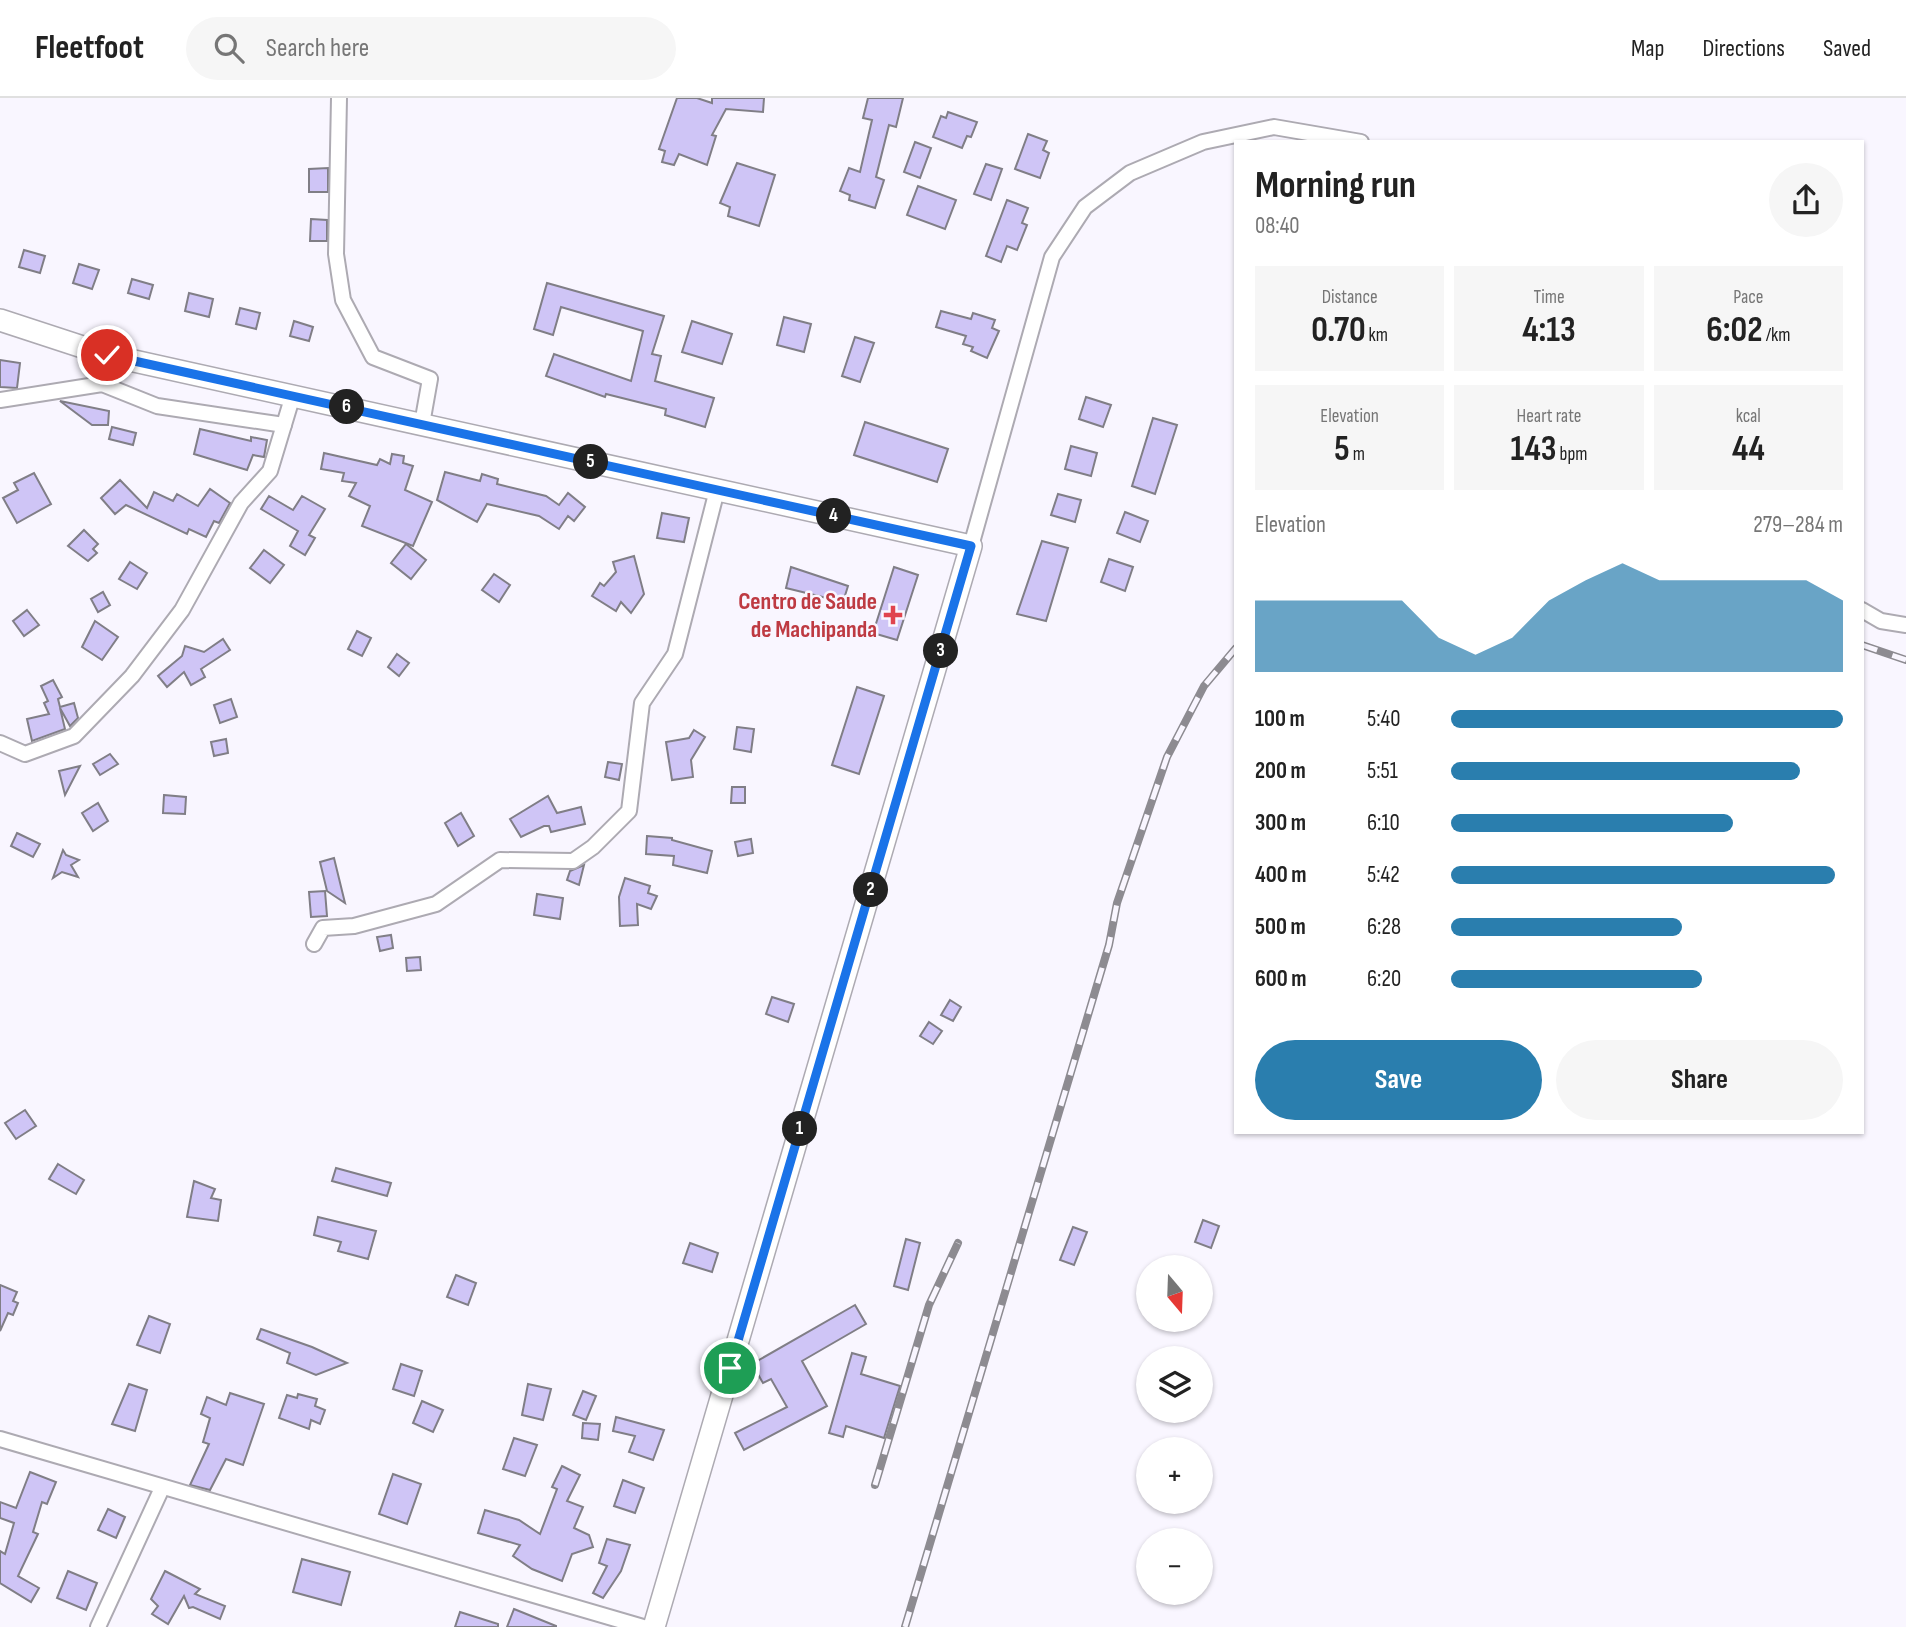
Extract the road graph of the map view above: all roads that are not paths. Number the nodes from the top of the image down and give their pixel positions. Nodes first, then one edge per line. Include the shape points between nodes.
1 (339, 98) edge
2 (1349, 140) edge
3 (0, 320) edge
4 (293, 395) junction
5 (0, 400) edge
6 (422, 424) junction
7 (284, 425) junction
8 (717, 490) junction
9 (971, 546) junction
10 (1864, 611) edge
11 (1906, 625) edge
12 (0, 743) edge
13 (314, 944) dead end
14 (0, 1439) edge
15 (162, 1488) junction
16 (98, 1627) edge
17 (643, 1627) edge
18 (654, 1627) edge

1 - 6 street via 336,254 342,300 373,357 430,379
2 - 9 street via 1273,127 1203,142 1130,173 1085,207 1052,257
3 - 4 street via 107,355
4 - 6 street
4 - 7 street
5 - 7 street via 102,384 157,406
6 - 8 street
7 - 12 street via 270,471 240,503 182,610 132,676 74,736 25,754
8 - 9 street
8 - 13 street via 676,654 642,703 628,811 573,861 500,860 436,904 354,926 323,928
9 - 18 street
10 - 11 street via 1881,621
14 - 15 street
15 - 16 street
15 - 17 street

